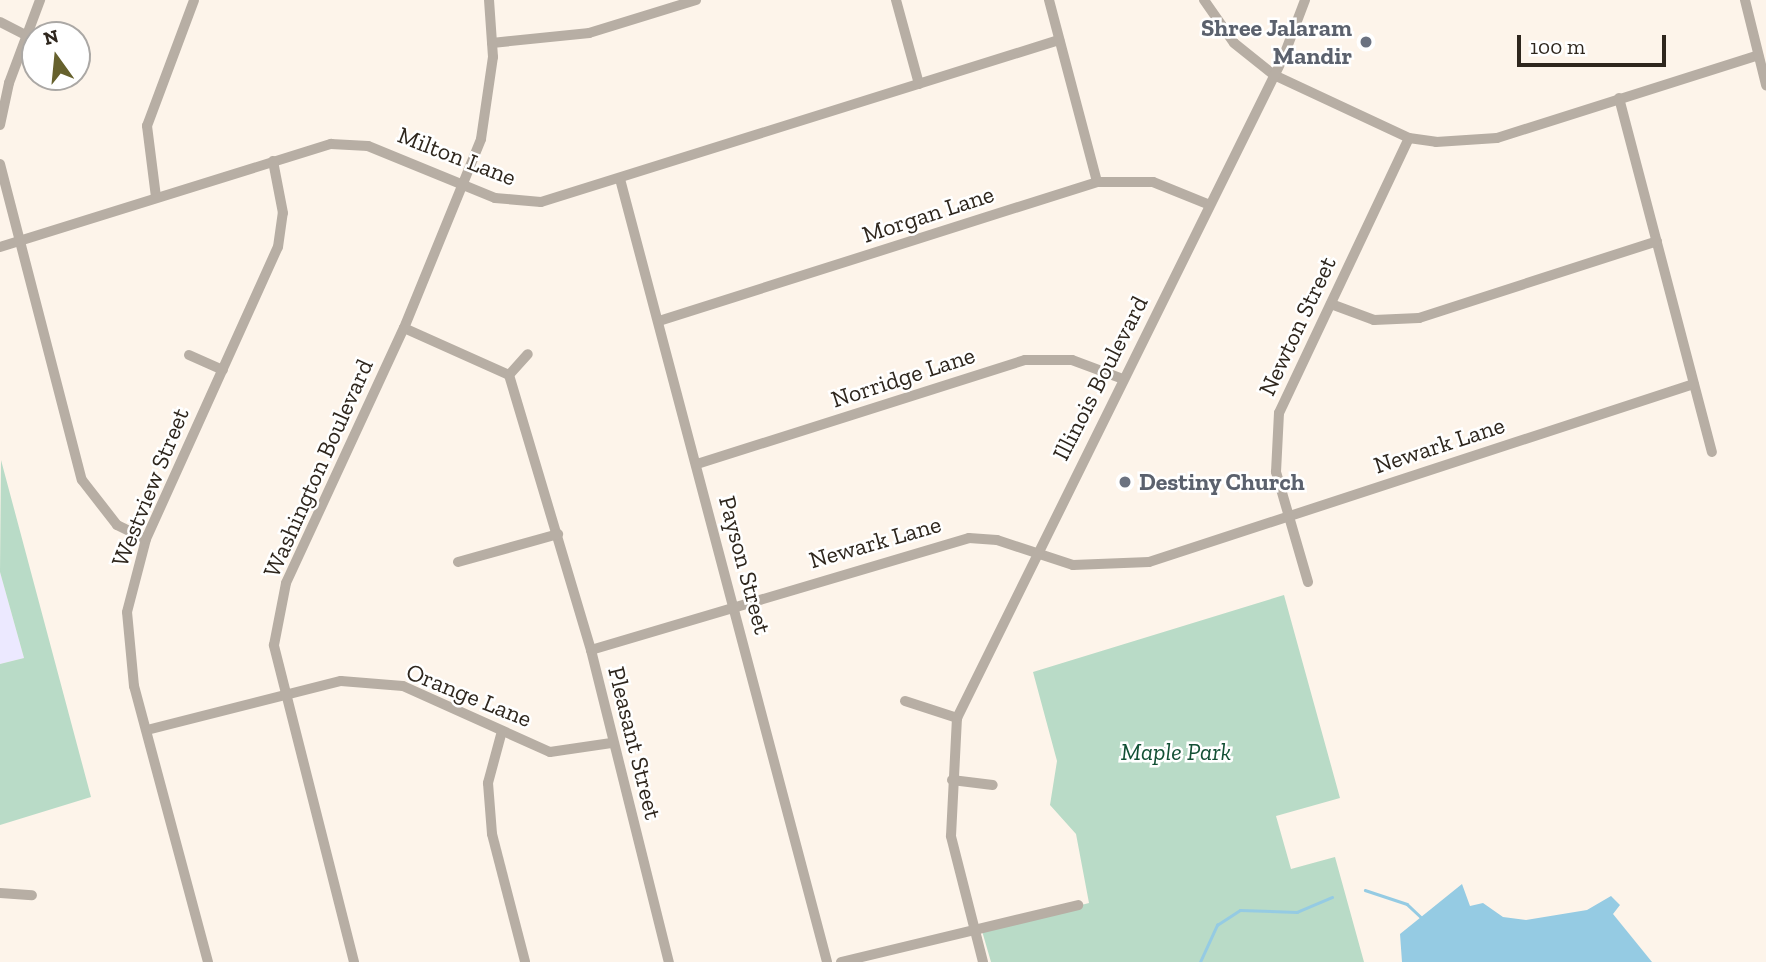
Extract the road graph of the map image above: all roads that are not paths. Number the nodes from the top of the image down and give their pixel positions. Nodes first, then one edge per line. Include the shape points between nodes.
1 (40, 0) edge
2 (194, 0) edge
3 (489, 0) edge
4 (696, 0) edge
5 (896, 0) edge
6 (1049, 0) edge
7 (1204, 0) edge
8 (1305, 0) edge
9 (1745, 0) edge
10 (32, 21) edge
11 (0, 22) edge
12 (21, 33) edge
13 (1059, 40) junction
14 (492, 43) junction
15 (1758, 55) junction
16 (21, 56) edge
17 (1274, 75) junction
18 (919, 84) junction
19 (1766, 85) edge
20 (1619, 98) junction
21 (0, 125) edge
22 (1409, 138) junction
23 (273, 161) junction
24 (0, 164) edge
25 (620, 179) junction
26 (1097, 182) junction
27 (464, 184) junction
28 (156, 197) junction
29 (1210, 205) junction
30 (1657, 241) junction
31 (18, 242) junction
32 (0, 247) edge
33 (1331, 304) junction
34 (659, 321) junction
35 (404, 328) junction
36 (527, 354) dead end
37 (189, 355) dead end
38 (223, 370) junction
39 (509, 375) junction
40 (1123, 379) junction
41 (1694, 384) junction
42 (1712, 452) dead end
43 (697, 464) junction
44 (1288, 516) junction
45 (558, 534) junction
46 (146, 539) junction
47 (1035, 553) junction
48 (458, 562) dead end
49 (1308, 582) dead end
50 (734, 607) junction
51 (591, 650) junction
52 (283, 694) junction
53 (905, 701) dead end
54 (957, 718) junction
55 (147, 730) junction
56 (502, 731) junction
57 (611, 743) junction
58 (952, 780) junction
59 (993, 785) dead end
60 (0, 893) edge
61 (32, 895) dead end
62 (1078, 905) dead end
63 (974, 929) junction
64 (208, 962) edge
65 (354, 962) edge
66 (525, 962) edge
67 (669, 962) edge
68 (827, 962) edge
69 (841, 962) edge
70 (983, 962) edge

1 - 10 street
2 - 28 street via 147,126
3 - 14 street, Washington Boulevard
4 - 14 street via 589,33
5 - 18 street
6 - 13 street
7 - 17 street via 1234,43
8 - 17 street, Illinois Boulevard
9 - 15 street
11 - 12 street
13 - 18 street, Milton Lane
13 - 26 street
14 - 27 street, Washington Boulevard via 490,103
15 - 19 street
15 - 20 street
16 - 21 street
17 - 22 street
17 - 29 street, Illinois Boulevard
18 - 25 street, Milton Lane
20 - 22 street via 1486,140
20 - 30 street
22 - 33 street, Newton Street
23 - 27 street, Milton Lane via 356,144
23 - 28 street, Milton Lane
23 - 38 street, Westview Street via 283,213 278,247
24 - 31 street
25 - 27 street, Milton Lane via 534,203
25 - 34 street, Payson Street
26 - 29 street, Morgan Lane via 1153,182
26 - 34 street, Morgan Lane
27 - 35 street, Washington Boulevard
28 - 31 street, Milton Lane
29 - 40 street, Illinois Boulevard
30 - 33 street via 1419,318 1374,320
30 - 41 street
31 - 32 street, Milton Lane
31 - 46 street via 82,480 117,525
33 - 44 street, Newton Street via 1279,413 1276,472
34 - 43 street, Payson Street
35 - 39 street
35 - 52 street, Washington Boulevard via 286,583 274,645
36 - 39 street
37 - 38 street
38 - 46 street, Westview Street
39 - 45 street, Pleasant Street
40 - 43 street, Norridge Lane via 1072,360 1025,360
40 - 47 street, Illinois Boulevard
41 - 42 street
41 - 44 street, Newark Lane
43 - 50 street, Payson Street
44 - 47 street, Newark Lane via 1113,568
44 - 49 street, Newton Street
45 - 48 street
45 - 51 street, Pleasant Street
46 - 55 street, Westview Street via 127,612 127,649
47 - 50 street, Newark Lane via 997,540 939,543
47 - 54 street, Illinois Boulevard
50 - 51 street, Newark Lane
50 - 68 street, Payson Street
51 - 57 street, Pleasant Street
52 - 55 street, Orange Lane
52 - 56 street, Orange Lane via 341,681 403,686
52 - 65 street, Washington Boulevard
53 - 54 street
54 - 58 street, Illinois Boulevard
55 - 64 street, Westview Street
56 - 57 street, Orange Lane via 550,752
56 - 66 street via 488,783 492,834
57 - 67 street, Pleasant Street
58 - 59 street
58 - 63 street, Illinois Boulevard via 951,836
60 - 61 street
62 - 63 street
63 - 69 street
63 - 70 street, Illinois Boulevard

